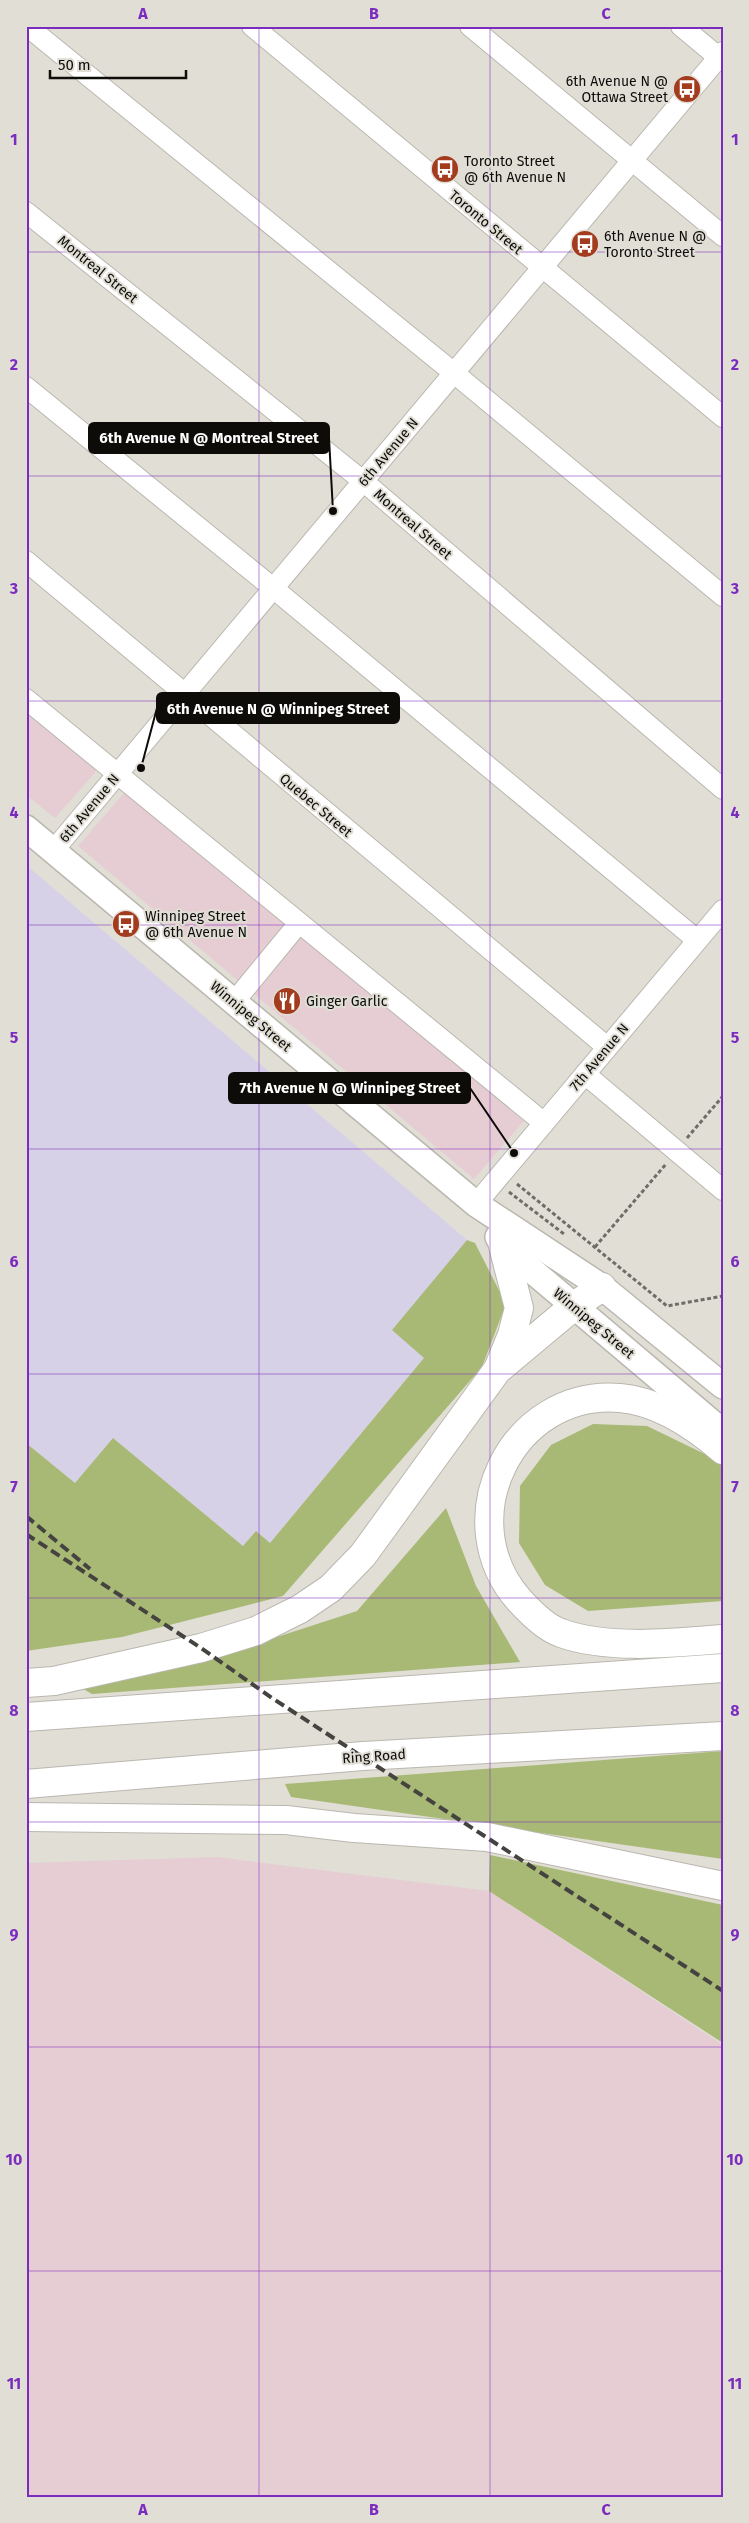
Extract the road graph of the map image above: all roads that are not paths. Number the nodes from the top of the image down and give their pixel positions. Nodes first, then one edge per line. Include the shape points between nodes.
1 (27, 26) edge
2 (252, 26) edge
3 (470, 26) edge
4 (681, 26) edge
5 (721, 57) edge
6 (632, 160) junction
7 (26, 212) edge
8 (723, 236) edge
9 (542, 268) junction
10 (454, 373) junction
11 (26, 387) edge
12 (723, 416) edge
13 (363, 481) junction
14 (26, 561) edge
15 (274, 588) junction
16 (723, 596) edge
17 (184, 695) junction
18 (26, 699) edge
19 (117, 774) junction
20 (723, 789) edge
21 (26, 828) edge
22 (53, 851) junction
23 (723, 910) edge
24 (300, 923) junction
25 (697, 940) junction
26 (234, 1002) junction
27 (607, 1047) junction
28 (585, 1074) junction
29 (544, 1123) junction
30 (723, 1190) edge
31 (476, 1204) junction
32 (503, 1246) junction
33 (602, 1287) junction
34 (574, 1306) junction
35 (498, 1369) junction
36 (723, 1386) edge
37 (723, 1432) edge
38 (723, 1450) edge
39 (723, 1639) edge
40 (723, 1668) edge
41 (26, 1684) edge
42 (26, 1717) edge
43 (723, 1736) edge
44 (26, 1784) edge
45 (26, 1817) edge
46 (691, 1879) junction
47 (723, 1881) edge
48 (723, 1886) edge

1 - 10 street
2 - 9 street, Toronto Street
3 - 6 street
4 - 5 street
5 - 6 street, 6th Avenue N
6 - 8 street
6 - 9 street, 6th Avenue N
7 - 13 street, Montreal Street
9 - 10 street, 6th Avenue N
9 - 12 street, Toronto Street
10 - 13 street, 6th Avenue N
10 - 16 street
11 - 15 street
13 - 15 street, 6th Avenue N
13 - 20 street, Montreal Street
14 - 17 street, Quebec Street
15 - 17 street, 6th Avenue N
15 - 25 street
17 - 19 street, 6th Avenue N
17 - 27 street, Quebec Street
18 - 19 street
19 - 22 street, 6th Avenue N
19 - 24 street
21 - 22 main road, Winnipeg Street
22 - 26 main road, Winnipeg Street
23 - 25 street, 7th Avenue N
24 - 26 street
24 - 29 street
25 - 27 street, 7th Avenue N
26 - 31 main road, Winnipeg Street
27 - 28 street, 7th Avenue N
28 - 29 street, 7th Avenue N
28 - 30 street
29 - 31 street, 7th Avenue N
31 - 32 main road, Winnipeg Street
31 - 33 main road, Winnipeg Street
32 - 34 main road, Winnipeg Street
32 - 35 highway via 519,1308
33 - 34 highway
33 - 36 main road, Winnipeg Street
34 - 35 highway
34 - 37 main road, Winnipeg Street
35 - 41 highway via 363,1556 331,1588 308,1604 256,1631 201,1648 54,1681
38 - 39 highway via 704,1434 652,1404 607,1397 555,1410 533,1424 510,1450 496,1477 490,1536 496,1563 506,1582 533,1615 560,1633 591,1640 656,1644
40 - 42 highway
43 - 44 highway, Ring Road via 363,1756
45 - 46 highway via 286,1820 487,1837
46 - 47 highway
46 - 48 highway

